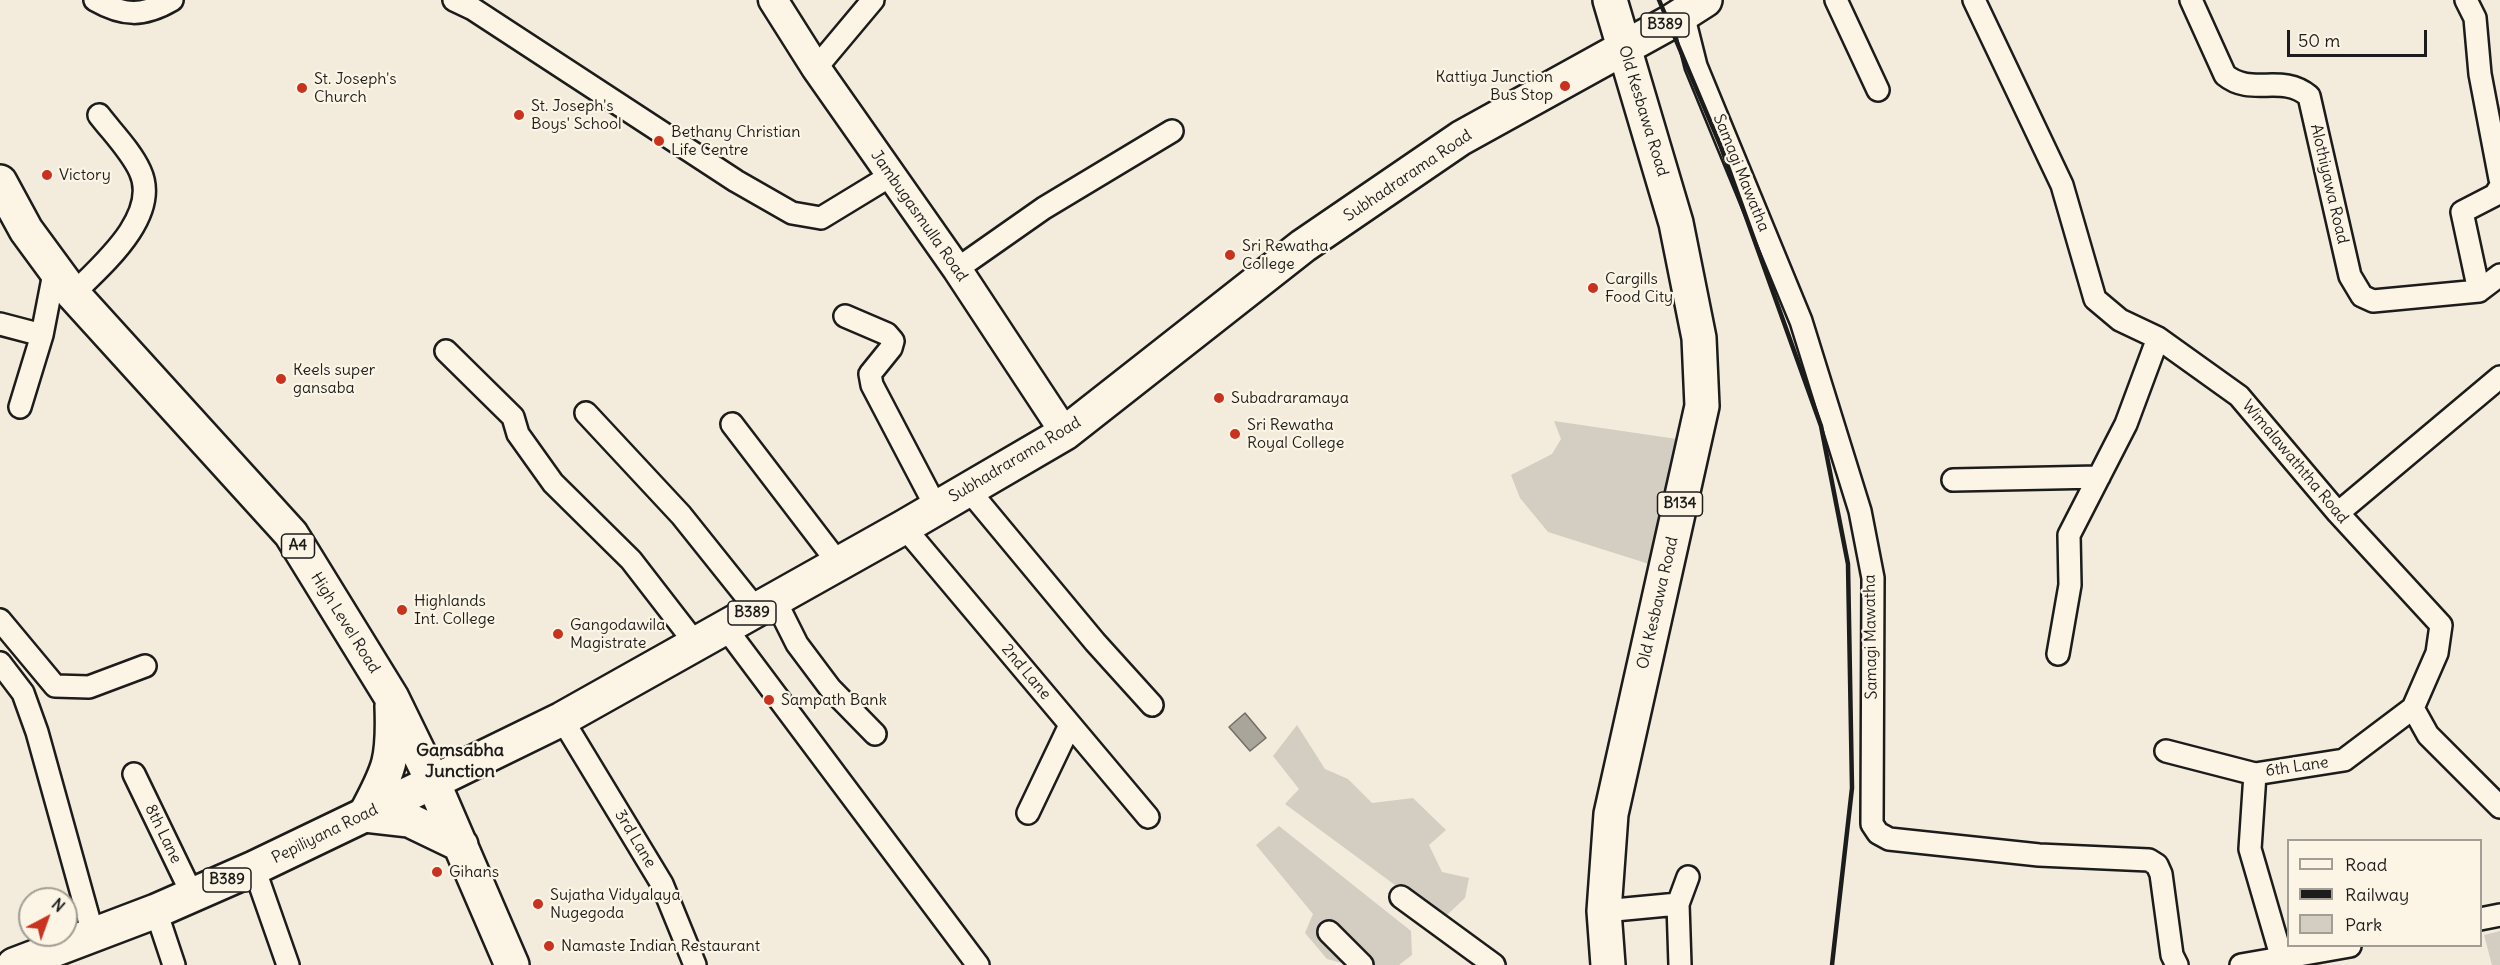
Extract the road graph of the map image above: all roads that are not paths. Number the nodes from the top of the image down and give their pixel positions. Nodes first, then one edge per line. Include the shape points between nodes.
1 (95, 0) edge
2 (172, 0) edge
3 (454, 0) edge
4 (773, 0) edge
5 (873, 0) edge
6 (1610, 0) edge
7 (1836, 0) edge
8 (1974, 0) edge
9 (2191, 0) edge
10 (2466, 0) edge
11 (1694, 7) edge
12 (1624, 48) junction
13 (816, 68) junction
14 (1878, 90) dead end
15 (99, 115) dead end
16 (1172, 131) dead end
17 (890, 176) junction
18 (2500, 179) edge
19 (0, 182) edge
20 (2500, 187) edge
21 (54, 268) junction
22 (957, 269) junction
23 (2500, 274) edge
24 (2479, 291) junction
25 (73, 294) junction
26 (845, 316) dead end
27 (0, 324) edge
28 (42, 335) junction
29 (2158, 338) junction
30 (446, 351) dead end
31 (2500, 377) edge
32 (20, 407) dead end
33 (586, 413) dead end
34 (732, 424) dead end
35 (1065, 433) junction
36 (2099, 477) junction
37 (1953, 480) dead end
38 (967, 488) junction
39 (936, 507) junction
40 (2338, 513) junction
41 (904, 527) junction
42 (839, 564) junction
43 (766, 605) junction
44 (0, 620) edge
45 (726, 627) junction
46 (696, 644) junction
47 (2058, 654) dead end
48 (0, 663) edge
49 (145, 666) dead end
50 (392, 698) junction
51 (1152, 705) dead end
52 (2413, 708) junction
53 (562, 719) junction
54 (1070, 725) junction
55 (875, 734) dead end
56 (2166, 751) dead end
57 (134, 774) dead end
58 (2255, 774) junction
59 (433, 782) junction
60 (2500, 807) edge
61 (1028, 813) dead end
62 (365, 815) junction
63 (1148, 817) dead end
64 (461, 845) junction
65 (254, 868) junction
66 (1688, 877) dead end
67 (192, 894) junction
68 (1401, 897) dead end
69 (1678, 903) junction
70 (156, 910) junction
71 (1604, 911) junction
72 (2500, 915) edge
73 (2482, 919) edge
74 (1329, 932) dead end
75 (93, 934) junction
76 (2340, 947) edge
77 (0, 954) edge
78 (2282, 959) junction
79 (7, 965) edge
80 (15, 965) edge
81 (174, 965) edge
82 (288, 965) edge
83 (512, 965) edge
84 (695, 965) edge
85 (978, 965) edge
86 (1362, 965) edge
87 (1494, 965) edge
88 (1608, 965) edge
89 (1680, 965) edge
90 (2176, 965) edge
91 (2241, 965) edge

1 - 2 street via 137,14
3 - 17 street via 792,213 821,218
4 - 13 street, Jambugasmulla Road
5 - 13 street
6 - 12 main road, Old Kesbawa Road
7 - 14 street
8 - 29 street, Wimalawaththa Road via 2062,185 2095,299 2120,320
9 - 24 street, Alothiyawa Road via 2225,75 2247,87 2284,85 2309,96 2350,276 2362,296 2373,301
10 - 18 street via 2475,18 2480,74
11 - 12 main road, B389
11 - 90 street, Samagi Mawatha via 1696,66 1801,321 1860,511 1873,578 1872,824 1889,839 2038,855 2149,860 2161,874
12 - 35 main road, Subhadrarama Road / B389 via 1461,138 1313,239
12 - 71 main road, Old Kesbawa Road / B134 via 1676,223 1699,338 1702,406 1611,814
13 - 17 street, Jambugasmulla Road
15 - 25 street via 140,171 145,191 126,239
16 - 22 street via 1044,208
17 - 22 street, Jambugasmulla Road
19 - 21 main road, High Level Road / A4 via 26,230
20 - 24 street via 2495,195 2462,212
21 - 25 main road, High Level Road / A4
21 - 28 street
22 - 35 street, Jambugasmulla Road
23 - 24 street
25 - 50 main road, High Level Road / A4 via 291,534
26 - 39 street via 887,334 893,341 870,374 872,385
27 - 28 street
28 - 32 street
29 - 36 street via 2126,424
29 - 40 street, Wimalawaththa Road via 2240,396
30 - 46 street via 513,417 518,434 553,483 631,560
31 - 40 street
33 - 43 street
34 - 42 street
35 - 38 main road, Subhadrarama Road / B389
36 - 37 street
36 - 47 street via 2069,535 2070,585
38 - 39 main road, Subhadrarama Road / B389
38 - 51 street
39 - 41 main road, Subhadrarama Road / B389
40 - 52 street, Wimalawaththa Road via 2441,625 2437,653
41 - 42 main road, Subhadrarama Road / B389
41 - 54 street, 2nd Lane
42 - 43 main road, Subhadrarama Road / B389
43 - 45 main road, Subhadrarama Road / B389
43 - 55 street via 830,688
44 - 49 street via 55,686 89,687
45 - 46 main road, Subhadrarama Road / B389
45 - 85 street
46 - 53 main road, Subhadrarama Road / B389
48 - 75 street via 22,693 37,732
50 - 59 main road, High Level Road / A4
50 - 62 main road via 393,748 389,766
52 - 58 street, 6th Lane via 2344,760
52 - 60 street via 2428,735
53 - 59 main road, Subhadrarama Road / B389
53 - 84 street, 3rd Lane via 662,884
54 - 61 street
54 - 63 street, 2nd Lane
56 - 58 street, 6th Lane
57 - 67 street, 8th Lane
58 - 78 street via 2250,849
59 - 62 main road, Pepiliyana Road / B389
59 - 64 main road, High Level Road / A4
62 - 64 main road via 409,820
62 - 65 main road, Pepiliyana Road / B389
64 - 83 main road, High Level Road / A4
65 - 67 main road, Pepiliyana Road / B389
65 - 82 street
66 - 69 street
67 - 70 main road, Pepiliyana Road / B389
68 - 87 street
69 - 71 street
69 - 89 street
70 - 75 main road, Pepiliyana Road / B389
70 - 81 street
71 - 88 main road, Old Kesbawa Road / B134
72 - 73 street
74 - 86 street
75 - 80 main road, Pepiliyana Road / B389
76 - 78 street
77 - 79 street
78 - 91 street

